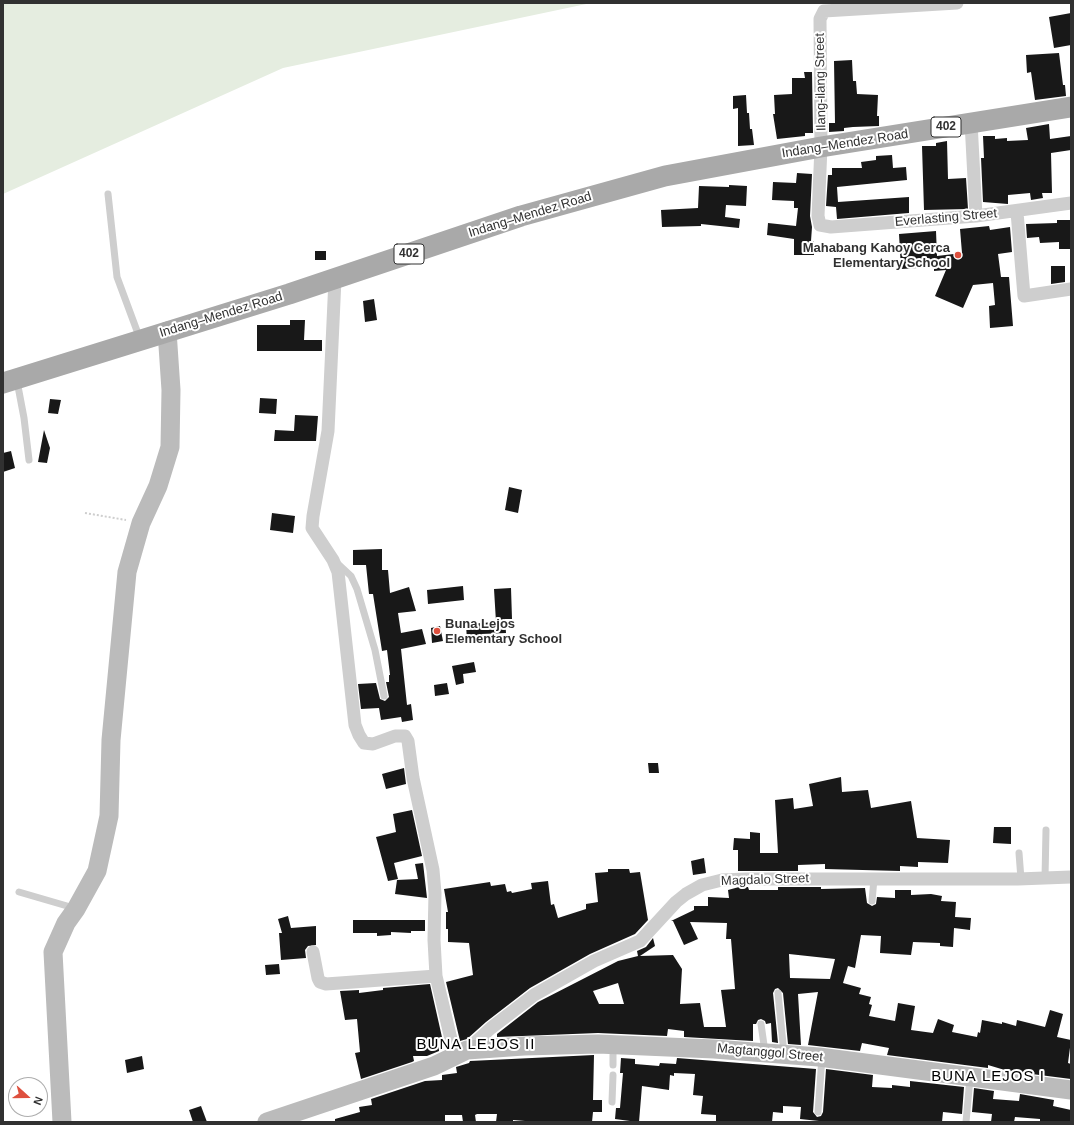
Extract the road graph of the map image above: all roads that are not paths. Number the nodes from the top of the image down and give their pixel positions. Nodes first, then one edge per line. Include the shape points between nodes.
1 (957, 3) edge
2 (1071, 107) edge
3 (971, 122) junction
4 (821, 147) junction
5 (108, 194) dead end
6 (1071, 203) edge
7 (1016, 212) junction
8 (976, 216) junction
9 (820, 225) joint
10 (335, 279) junction
11 (1071, 289) edge
12 (167, 331) junction
13 (140, 340) junction
14 (10, 381) edge
15 (29, 460) dead end
16 (334, 560) junction
17 (384, 696) dead end
18 (1046, 830) dead end
19 (1019, 853) dead end
20 (1071, 877) edge
21 (1045, 878) junction
22 (874, 879) junction
23 (1021, 879) junction
24 (19, 892) dead end
25 (872, 901) dead end
26 (76, 909) junction
27 (313, 952) dead end
28 (436, 976) junction
29 (778, 993) dead end
30 (761, 1024) dead end
31 (613, 1044) junction
32 (461, 1053) junction
33 (765, 1053) junction
34 (784, 1054) junction
35 (822, 1057) junction
36 (613, 1065) dead end
37 (613, 1076) dead end
38 (970, 1076) junction
39 (1071, 1090) edge
40 (612, 1102) dead end
41 (818, 1112) dead end
42 (62, 1122) edge
43 (267, 1122) edge
44 (966, 1122) edge

1 - 4 street, Ilang-ilang Street via 824,11 820,20
2 - 3 main road, Indang–Mendez Road / 402
3 - 4 main road, Indang–Mendez Road / 402
3 - 8 street
4 - 9 street, Ilang-ilang Street via 818,216
4 - 10 main road, Indang–Mendez Road / 402 via 703,168 637,184 521,216
5 - 13 lane via 117,277
6 - 7 street, Everlasting Street
7 - 8 street, Everlasting Street
7 - 11 street via 1024,296
8 - 9 street, Everlasting Street via 831,227
10 - 12 main road, Indang–Mendez Road / 402
10 - 16 street via 328,431 312,528
12 - 13 main road, Indang–Mendez Road / 402
12 - 26 street via 171,390 170,447 158,486 141,523 127,572 111,740 108,816 97,871
13 - 14 main road, Indang–Mendez Road / 402
14 - 15 lane via 24,418
16 - 17 lane via 351,576 357,589 375,650
16 - 28 street via 338,572 355,725 359,735 364,743 373,744 395,736 405,736 408,741 413,778 433,870
18 - 21 lane
19 - 23 lane
20 - 21 street, Magdalo Street
21 - 23 street, Magdalo Street
22 - 23 street, Magdalo Street
22 - 25 lane
22 - 32 street, Magdalo Street via 746,878 702,885 676,902 640,941 594,961 534,995
24 - 26 lane
26 - 42 street via 52,952
27 - 28 street via 318,978 326,984
28 - 32 street
29 - 34 lane
30 - 33 lane
31 - 32 street, Magtanggol Street via 524,1046
31 - 33 street, Magtanggol Street
31 - 36 lane
32 - 43 street via 399,1079
33 - 34 street, Magtanggol Street
34 - 35 street, Magtanggol Street
35 - 38 street, Magtanggol Street
35 - 41 lane
37 - 40 lane
38 - 39 street, Magtanggol Street
38 - 44 lane

